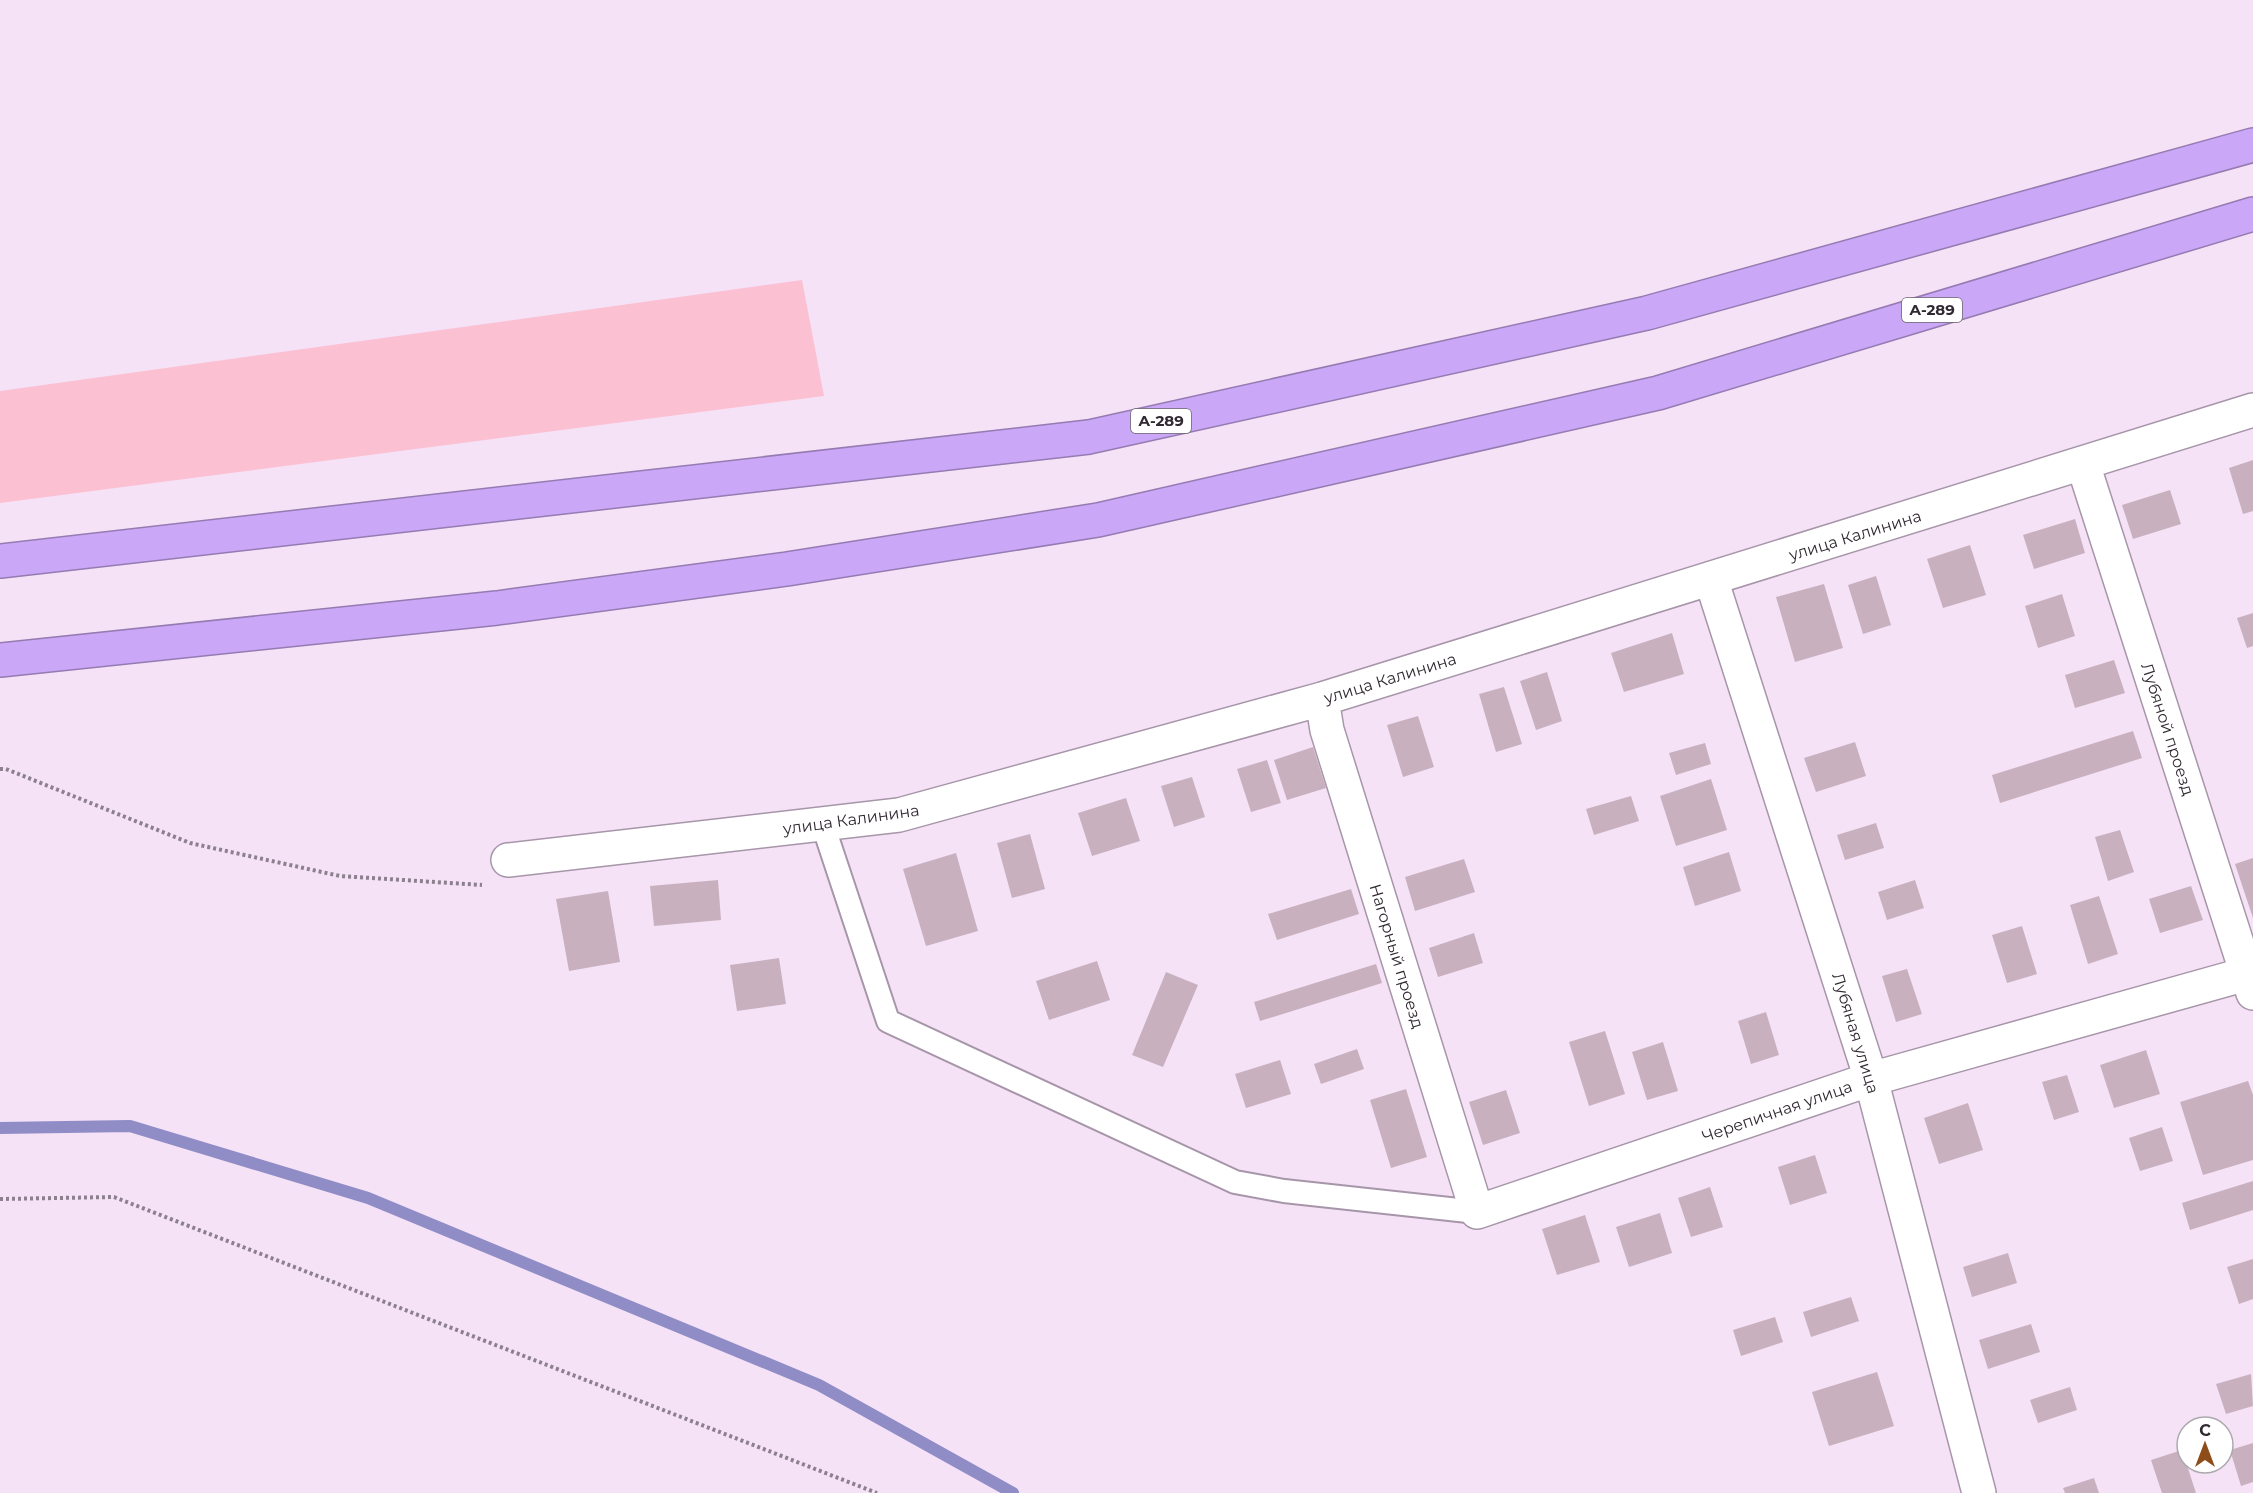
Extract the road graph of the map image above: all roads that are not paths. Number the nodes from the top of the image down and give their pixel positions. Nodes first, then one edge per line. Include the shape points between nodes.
1 (2253, 146) edge
2 (2253, 214) edge
3 (2253, 410) edge
4 (2084, 464) junction
5 (0, 561) edge
6 (1711, 579) junction
7 (0, 660) edge
8 (1322, 699) junction
9 (823, 825) junction
10 (508, 860) dead end
11 (2251, 980) edge
12 (1871, 1079) junction
13 (1477, 1212) junction
14 (1979, 1493) edge

1 - 5 highway, А-289 via 1647,313 1089,437
2 - 7 highway, А-289 via 1658,393 1098,520 787,569 497,608
3 - 4 street, улица Калинина
4 - 6 street, улица Калинина
4 - 11 street, Лубяной проезд
6 - 8 street, улица Калинина
6 - 12 street, Лубяная улица
8 - 9 street, улица Калинина via 899,815
8 - 13 street, Нагорный проезд via 1326,730
9 - 10 street, улица Калинина
9 - 13 lane via 888,1021 1235,1182
11 - 12 street, Черепичная улица
12 - 13 street, Черепичная улица
12 - 14 street, Лубяная улица

